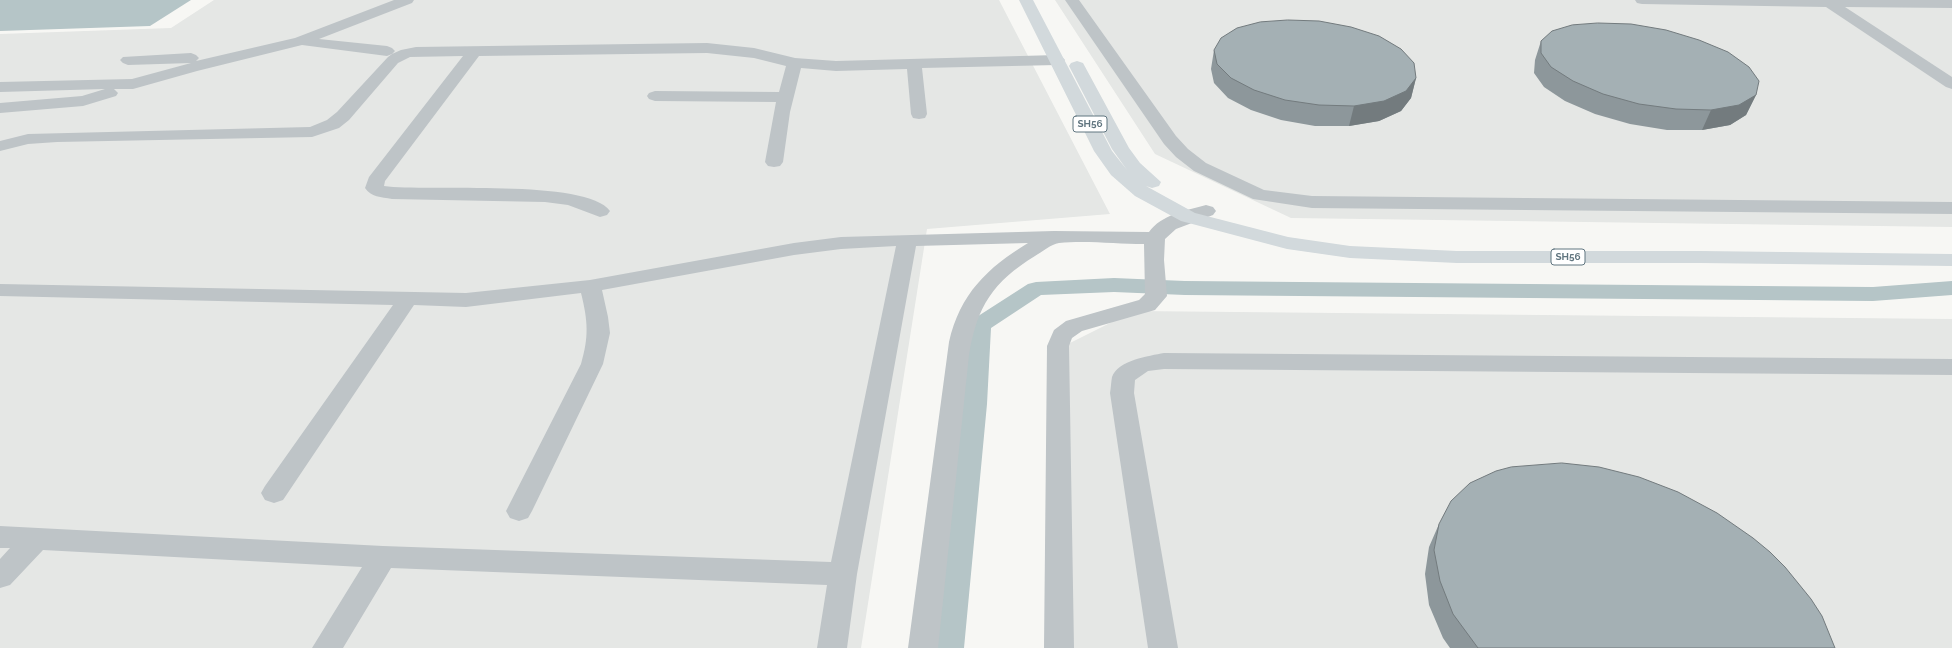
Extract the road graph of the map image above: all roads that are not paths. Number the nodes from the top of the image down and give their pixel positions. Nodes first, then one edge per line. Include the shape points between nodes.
1 (407, 0) edge
2 (1026, 0) edge
3 (1040, 0) edge
4 (1072, 0) edge
5 (1642, 0) edge
6 (1830, 3) junction
7 (1952, 4) edge
8 (300, 41) junction
9 (386, 50) dead end
10 (475, 51) junction
11 (248, 54) junction
12 (128, 60) dead end
13 (1057, 60) junction
14 (795, 63) junction
15 (914, 64) junction
16 (133, 84) junction
17 (1952, 84) edge
18 (0, 87) edge
19 (655, 96) dead end
20 (784, 96) junction
21 (0, 108) edge
22 (919, 114) dead end
23 (0, 146) edge
24 (774, 162) dead end
25 (1952, 208) edge
26 (600, 212) dead end
27 (1197, 214) junction
28 (1054, 237) junction
29 (1155, 238) junction
30 (907, 240) junction
31 (1952, 248) edge
32 (1952, 260) edge
33 (590, 286) junction
34 (0, 290) edge
35 (407, 300) junction
36 (1952, 367) edge
37 (274, 493) dead end
38 (519, 511) dead end
39 (0, 537) edge
40 (36, 539) junction
41 (383, 557) junction
42 (843, 574) junction
43 (0, 577) edge
44 (327, 648) edge
45 (832, 648) edge
46 (923, 648) edge
47 (1059, 648) edge
48 (1163, 648) edge

1 - 8 street
2 - 13 main road, SH56
3 - 27 main road, SH56 via 1121,149 1134,167
4 - 25 street via 1170,140 1182,153 1200,167 1260,195 1312,202
5 - 6 street
6 - 7 street
6 - 17 street
8 - 9 street
8 - 11 street
10 - 14 street via 707,48 748,52
10 - 23 street via 416,52 398,56 344,116 333,124 312,132 57,137 28,139
10 - 26 street via 376,181 374,188 392,194 546,196 570,199
11 - 12 street
11 - 16 street
13 - 15 street
13 - 27 main road, SH56 via 1117,171 1142,192
14 - 15 street via 836,66
14 - 20 street
15 - 22 street
16 - 18 street
16 - 21 street via 83,101
19 - 20 street
20 - 24 street via 776,133
27 - 29 street via 1166,226
27 - 31 main road, SH56 via 1348,240 1451,245
27 - 32 main road, SH56 via 1287,243 1350,252 1457,257
28 - 29 street
28 - 30 street
28 - 46 street via 1021,254 998,274 978,297 966,318 940,495
29 - 47 street via 1156,296 1147,305 1074,326 1062,335 1058,346
30 - 33 street via 794,248
30 - 42 street
33 - 35 street via 466,300
33 - 38 street via 600,326 599,345
34 - 35 street
35 - 37 street
36 - 48 street via 1172,361 1140,365 1124,377 1122,393
39 - 40 street
40 - 41 street
40 - 43 street
41 - 42 street
41 - 44 street
42 - 45 street

